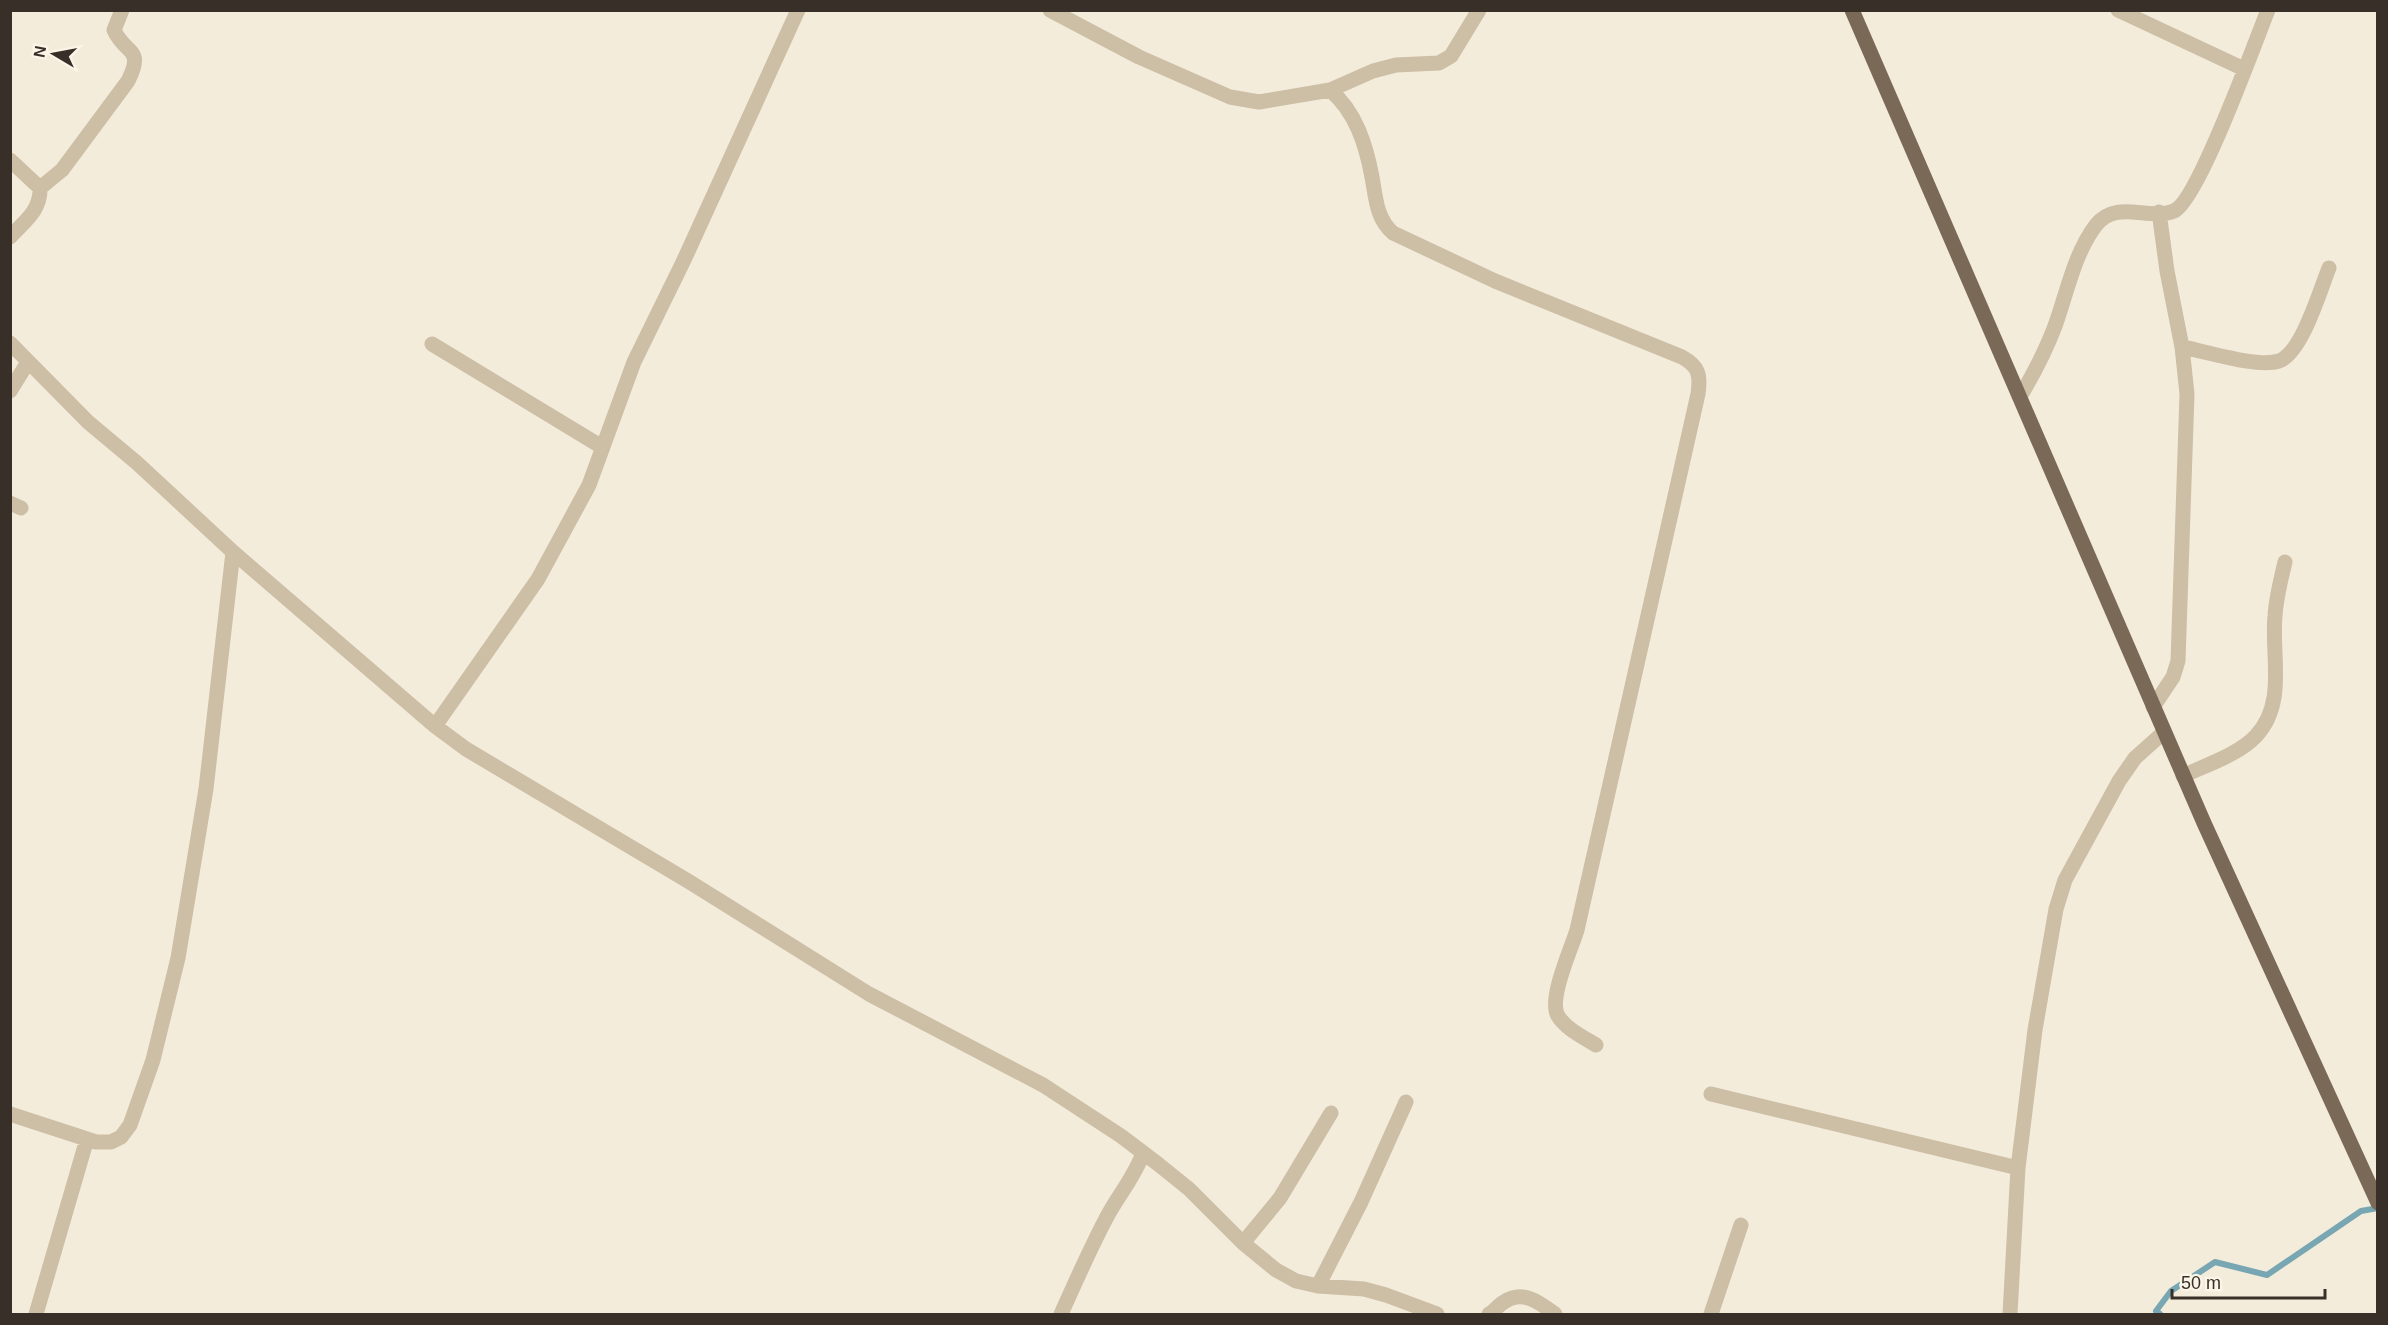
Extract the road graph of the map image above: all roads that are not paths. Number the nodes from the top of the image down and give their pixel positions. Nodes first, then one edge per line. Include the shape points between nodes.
1 (122, 10) edge
2 (798, 10) edge
3 (1050, 10) edge
4 (1479, 10) edge
5 (1852, 10) edge
6 (2118, 10) edge
7 (2268, 10) edge
8 (2244, 69) junction
9 (1330, 90) junction
10 (10, 160) edge
11 (40, 188) junction
12 (2159, 212) junction
13 (10, 237) edge
14 (2329, 268) dead end
15 (10, 344) edge
16 (432, 344) dead end
17 (2182, 346) junction
18 (28, 362) junction
19 (10, 391) edge
20 (2021, 395) junction
21 (602, 447) junction
22 (233, 552) junction
23 (2285, 562) dead end
24 (2153, 707) junction
25 (435, 726) junction
26 (2164, 732) junction
27 (2183, 776) junction
28 (1596, 1045) dead end
29 (1711, 1094) dead end
30 (1406, 1102) dead end
31 (1331, 1113) dead end
32 (10, 1114) edge
33 (87, 1139) junction
34 (1143, 1153) junction
35 (2018, 1168) junction
36 (2378, 1203) edge
37 (1741, 1225) dead end
38 (1243, 1243) junction
39 (1318, 1286) junction
40 (36, 1314) edge
41 (1061, 1314) edge
42 (1437, 1314) edge
43 (1489, 1314) edge
44 (1555, 1314) edge
45 (1711, 1314) edge
46 (2010, 1314) edge

1 - 11 street via 114,30 133,50 134,69 62,170
2 - 21 street via 634,362
3 - 9 street via 1139,57 1230,97 1259,102
4 - 9 street via 1450,56 1439,63 1396,65
5 - 20 main road
6 - 8 street
7 - 8 street
8 - 12 street via 2186,201 2174,211
9 - 28 street via 1341,99 1364,143 1378,211 1392,233 1495,281 1682,357 1700,375 1577,930 1554,1003 1558,1016
10 - 11 street
11 - 13 street via 38,208
12 - 17 street
12 - 20 street via 2125,211 2110,214 2098,223 2086,240 2055,326
14 - 17 street via 2298,343 2278,361 2259,362
15 - 18 street
16 - 21 street
17 - 24 street via 2187,394 2178,661 2173,677
18 - 19 street
18 - 22 street via 88,422
20 - 24 main road
21 - 25 street via 589,485 538,579
22 - 25 street
22 - 33 street via 206,789 178,958 153,1060 130,1125 121,1137 111,1142
23 - 27 street via 2275,615 2277,672 2266,720 2256,736 2238,749
24 - 26 main road
25 - 34 street via 466,749 869,994 1043,1085
26 - 27 main road
26 - 35 street via 2135,758 2119,781 2065,880 2048,949
27 - 36 main road
29 - 35 street
30 - 39 street
31 - 38 street via 1287,1188
32 - 33 street
33 - 40 street
34 - 38 street via 1189,1189
34 - 41 street via 1082,1266
35 - 46 street
37 - 45 street
38 - 39 street via 1276,1270 1296,1281
39 - 42 street via 1364,1289
43 - 44 street via 1517,1296 1527,1297

